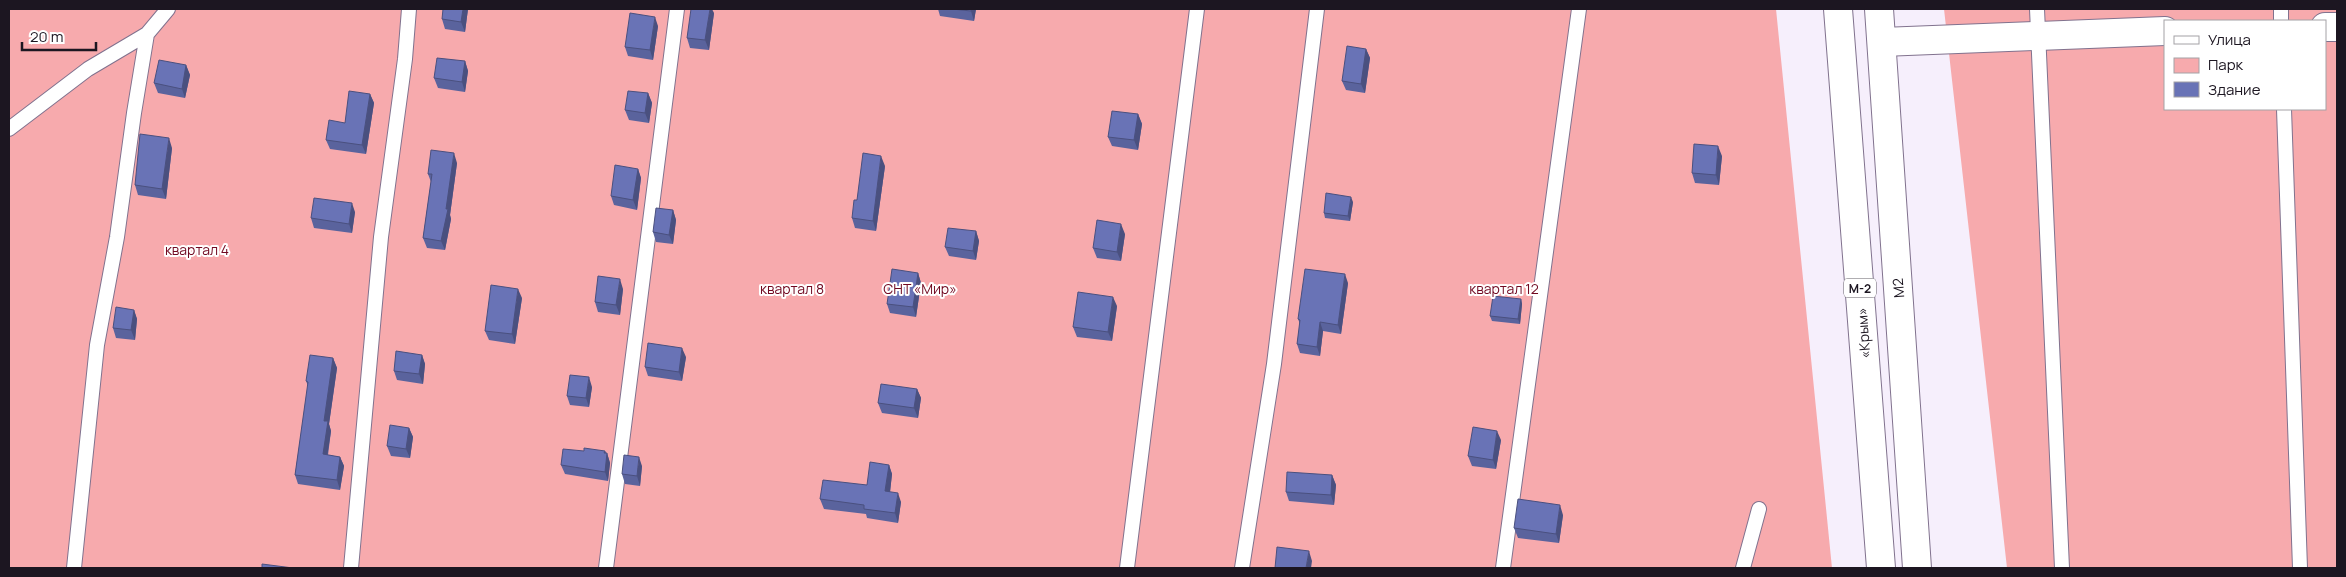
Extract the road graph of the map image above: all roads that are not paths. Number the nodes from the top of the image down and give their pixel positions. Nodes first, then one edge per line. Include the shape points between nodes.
1 (168, 9) edge
2 (409, 9) edge
3 (677, 9) edge
4 (1197, 9) edge
5 (1317, 9) edge
6 (1579, 9) edge
7 (1838, 9) edge
8 (1879, 9) edge
9 (2037, 22) edge
10 (2164, 31) edge
11 (147, 34) junction
12 (1882, 42) junction
13 (2284, 110) edge
14 (9, 129) edge
15 (1759, 509) dead end
16 (74, 568) edge
17 (351, 568) edge
18 (606, 568) edge
19 (1127, 568) edge
20 (1242, 568) edge
21 (1503, 568) edge
22 (1743, 568) edge
23 (1881, 568) edge
24 (1916, 568) edge
25 (2062, 568) edge
26 (2300, 568) edge

1 - 11 lane
2 - 17 lane via 406,59 381,237
3 - 18 lane
4 - 19 lane
5 - 20 lane via 1274,364
6 - 21 lane
7 - 23 main road, «Крым» / М-2
8 - 12 main road, М2
9 - 10 main road
9 - 12 main road
9 - 25 lane
11 - 14 lane via 88,69
11 - 16 lane via 117,237 97,344
12 - 24 main road, М2
13 - 26 lane
15 - 22 lane

